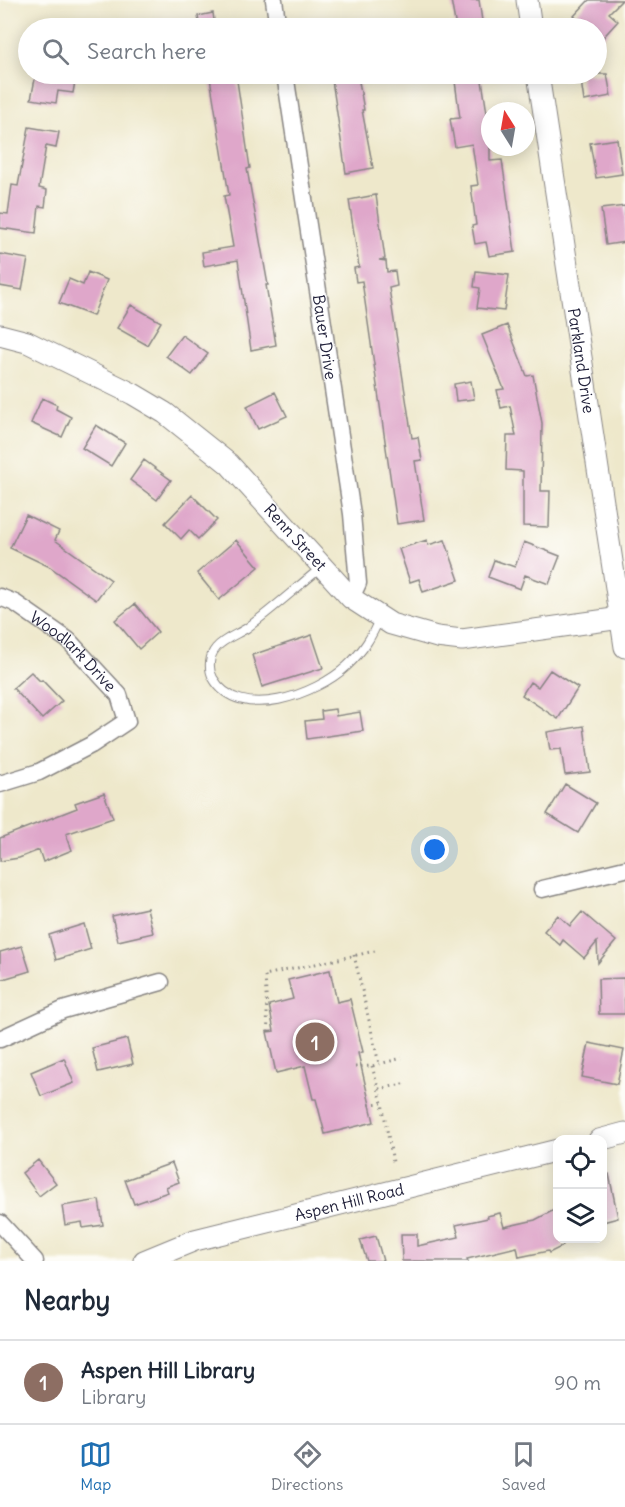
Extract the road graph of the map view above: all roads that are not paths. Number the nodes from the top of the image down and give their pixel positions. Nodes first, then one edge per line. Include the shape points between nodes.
1 (274, 0) edge
2 (527, 0) edge
3 (277, 18) edge
4 (530, 18) edge
5 (287, 84) edge
6 (540, 84) edge
7 (0, 335) edge
8 (322, 567) junction
9 (0, 597) edge
10 (351, 598) junction
11 (380, 618) junction
12 (621, 618) junction
13 (625, 647) edge
14 (0, 784) edge
15 (625, 869) edge
16 (542, 889) dead end
17 (161, 982) dead end
18 (0, 1039) edge
19 (625, 1133) edge
20 (607, 1138) edge
21 (553, 1151) edge
22 (0, 1223) edge
23 (35, 1261) edge
24 (144, 1261) edge

1 - 3 street
2 - 4 street
5 - 10 street, Bauer Drive via 352,514 358,583
6 - 12 street, Parkland Drive
7 - 8 street, Renn Street via 27,342 165,413 229,464
8 - 10 street, Renn Street
8 - 11 lane via 216,647 210,672 219,688 237,698 263,701 311,690 346,667 371,639
9 - 14 street, Woodlark Drive via 68,640 118,695 127,721 92,745 39,772
10 - 11 street, Renn Street
11 - 12 street, Renn Street via 437,637 462,640
12 - 13 street, Parkland Drive
15 - 16 street
17 - 18 street via 63,1010
19 - 20 street
21 - 24 street, Aspen Hill Road via 195,1240
22 - 23 street

